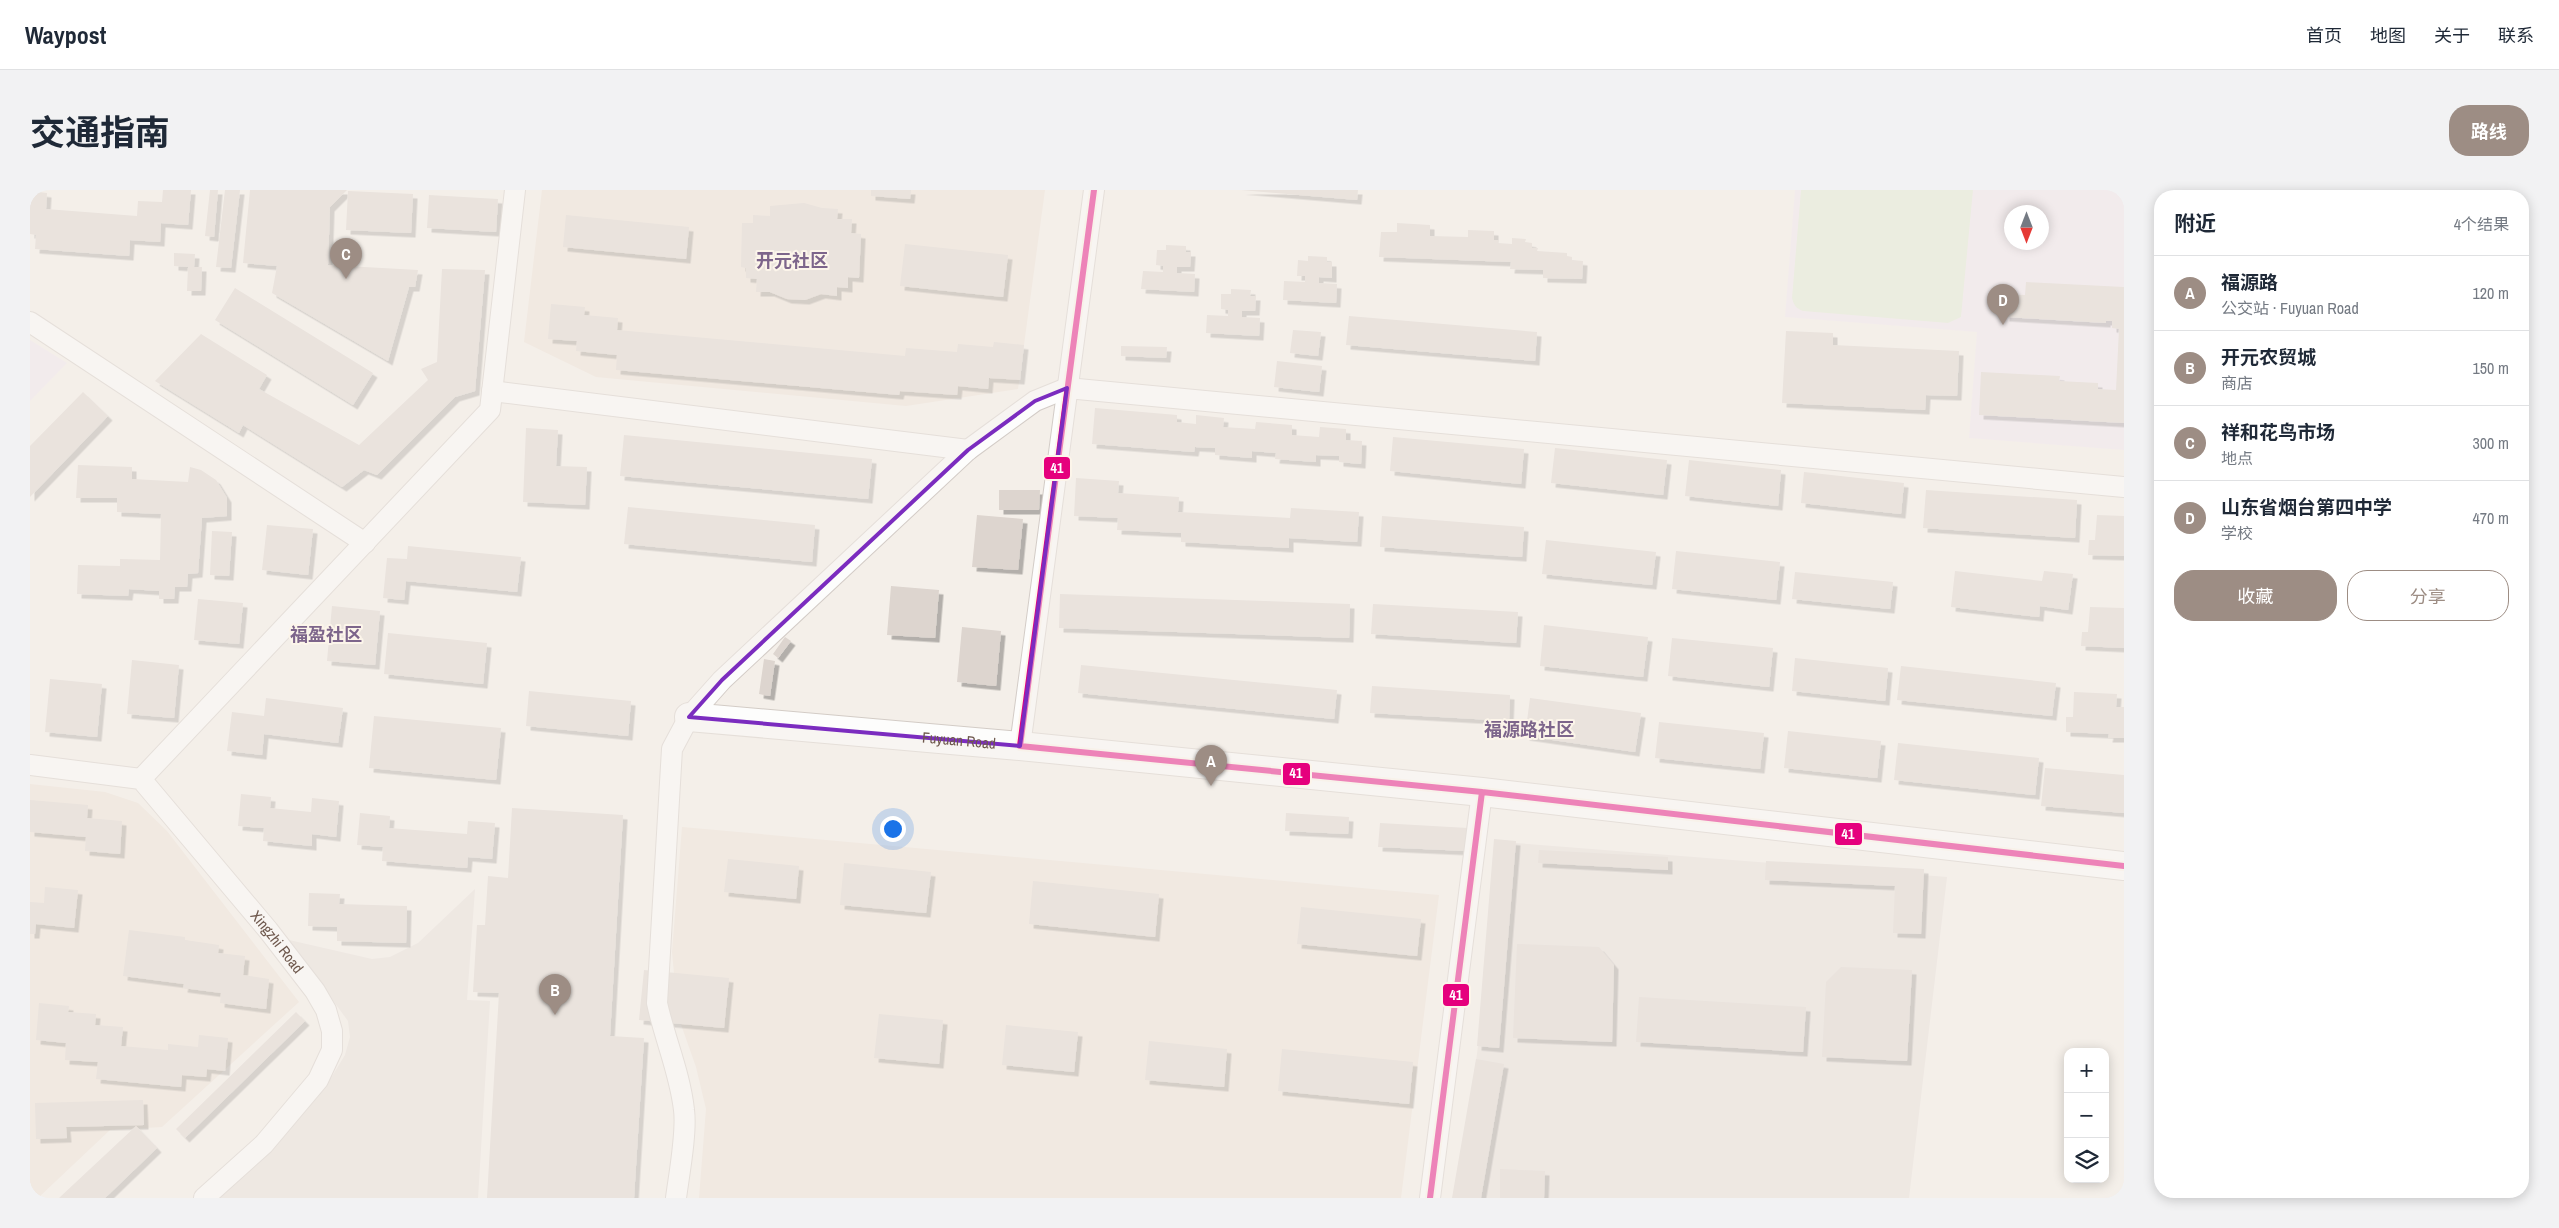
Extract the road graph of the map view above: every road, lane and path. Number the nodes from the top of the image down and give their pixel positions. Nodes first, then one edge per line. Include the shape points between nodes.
1 (515, 190) edge
2 (1094, 190) edge
3 (30, 322) edge
4 (1068, 388) junction
5 (492, 390) junction
6 (968, 450) junction
7 (2124, 487) edge
8 (365, 543) junction
9 (689, 718) junction
10 (1020, 746) junction
11 (30, 765) edge
12 (141, 779) junction
13 (1482, 792) junction
14 (2124, 866) edge
15 (204, 1198) edge
16 (676, 1198) edge
17 (1430, 1198) edge

1 - 5 street
2 - 4 street
3 - 8 street
4 - 6 street via 1034,401
4 - 7 street
4 - 10 street
5 - 6 street
5 - 8 street via 490,410
6 - 9 street via 722,680
8 - 12 street
9 - 10 street, Fuyuan Road
9 - 16 street via 672,749 657,1003 662,1029 677,1070 685,1113
10 - 13 street, Fuyuan Road
11 - 12 street
12 - 15 street, Xingzhi Road via 268,930 322,1004 332,1031 332,1050 318,1080 264,1144
13 - 14 street, Fuyuan Road
13 - 17 street

